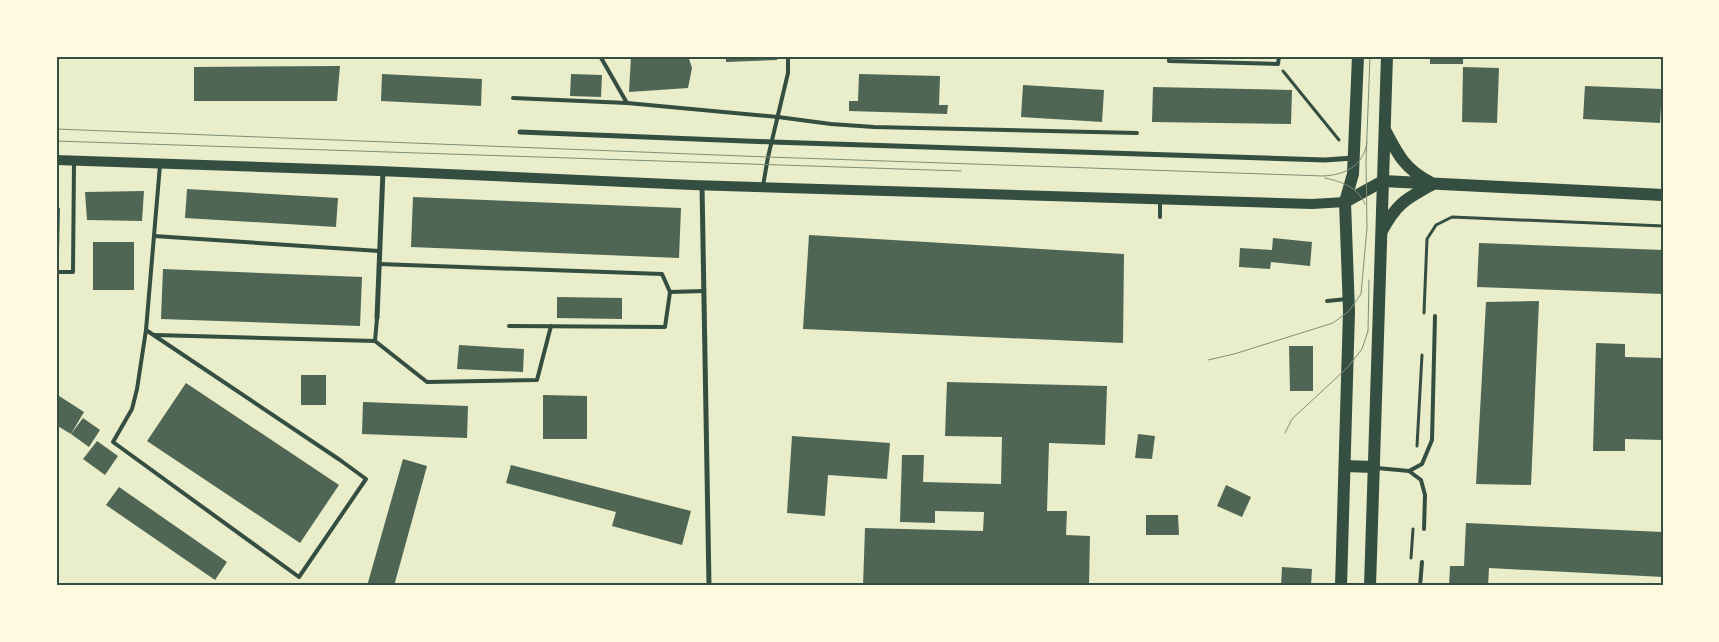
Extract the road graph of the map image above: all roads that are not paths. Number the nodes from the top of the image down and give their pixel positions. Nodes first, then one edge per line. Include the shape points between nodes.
1 (600, 56) edge
2 (788, 56) edge
3 (1169, 56) edge
4 (1279, 56) edge
5 (1358, 56) edge
6 (1387, 56) edge
7 (513, 98) dead end
8 (627, 103) junction
9 (778, 117) junction
10 (1384, 128) junction
11 (520, 132) dead end
12 (1138, 133) dead end
13 (772, 142) junction
14 (1354, 158) junction
15 (56, 160) edge
16 (74, 161) junction
17 (160, 163) junction
18 (383, 171) junction
19 (1383, 181) junction
20 (702, 184) junction
21 (1433, 184) junction
22 (763, 187) junction
23 (1663, 195) edge
24 (1160, 200) junction
25 (1345, 202) junction
26 (1160, 217) dead end
27 (1381, 234) junction
28 (154, 236) junction
29 (379, 251) junction
30 (378, 264) junction
31 (56, 272) edge
32 (704, 291) junction
33 (670, 292) junction
34 (1349, 299) junction
35 (1327, 301) dead end
36 (1435, 316) dead end
37 (376, 318) joint
38 (509, 326) dead end
39 (551, 326) junction
40 (146, 330) junction
41 (153, 335) junction
42 (375, 341) junction
43 (1345, 466) junction
44 (1374, 468) junction
45 (1408, 471) junction
46 (1424, 529) dead end
47 (1422, 562) dead end
48 (709, 586) edge
49 (1342, 586) edge
50 (1370, 586) edge
51 (1420, 586) edge

1 - 8 lane
2 - 9 lane via 788,73
3 - 4 lane via 1169,61 1278,64
5 - 14 main road
6 - 10 main road
7 - 8 lane
8 - 9 lane
9 - 12 lane via 874,127
9 - 13 lane
10 - 19 main road
10 - 21 main road via 1414,174
11 - 13 street
13 - 14 street
13 - 22 lane
14 - 25 main road
15 - 16 main road
16 - 17 main road
16 - 31 lane via 73,272
17 - 18 main road
17 - 28 lane
18 - 20 main road
18 - 29 street
19 - 21 main road
19 - 25 main road
19 - 27 main road
20 - 22 main road
20 - 32 street
21 - 23 main road
21 - 27 main road via 1405,200 1391,214
22 - 24 main road
24 - 25 main road
24 - 26 lane
25 - 34 main road
27 - 44 main road
28 - 29 lane
28 - 40 lane
29 - 30 street
30 - 33 lane via 662,274
30 - 37 street
32 - 33 lane
32 - 48 street
33 - 39 lane via 665,327
34 - 35 lane
34 - 43 main road
36 - 45 lane via 1432,440 1422,464
37 - 42 lane
38 - 39 lane
39 - 42 lane via 537,380 427,382
40 - 41 lane
40 - 41 lane via 132,408 113,442 299,578 366,479
41 - 42 lane
43 - 44 main road
43 - 49 main road
44 - 45 lane
44 - 50 main road
45 - 46 lane via 1421,480 1426,495
47 - 51 lane

